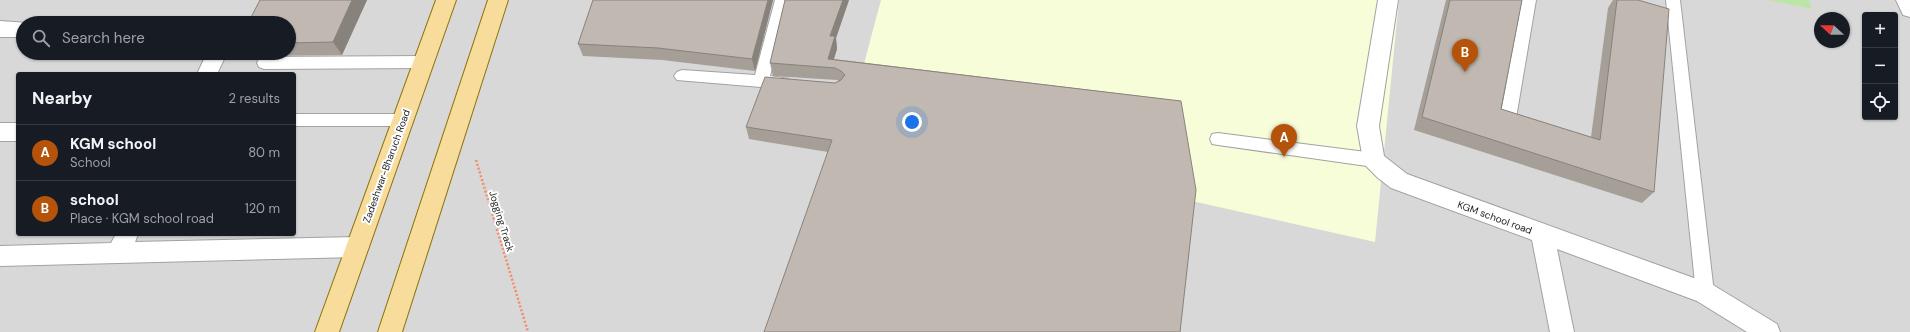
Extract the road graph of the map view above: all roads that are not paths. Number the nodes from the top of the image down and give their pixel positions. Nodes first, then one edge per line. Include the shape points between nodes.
1 (446, 0) edge
2 (498, 0) edge
3 (782, 0) edge
4 (1388, 0) edge
5 (1529, 0) edge
6 (1673, 0) edge
7 (1906, 0) edge
8 (1910, 10) edge
9 (0, 29) edge
10 (16, 29) edge
11 (214, 60) edge
12 (422, 62) junction
13 (264, 63) dead end
14 (208, 72) edge
15 (682, 76) dead end
16 (761, 81) junction
17 (799, 84) edge
18 (1508, 118) edge
19 (296, 120) edge
20 (403, 120) junction
21 (0, 132) edge
22 (16, 132) edge
23 (1218, 139) dead end
24 (1374, 160) junction
25 (1542, 234) junction
26 (122, 244) edge
27 (357, 247) junction
28 (0, 256) edge
29 (1705, 293) junction
30 (327, 332) edge
31 (390, 332) edge
32 (1562, 332) edge
33 (1768, 332) edge

1 - 12 main road, Zadeshwar-Bharuch Road
2 - 31 main road
3 - 16 lane
4 - 24 street via 1368,126
5 - 18 lane
6 - 29 lane
7 - 8 street
9 - 10 street
11 - 14 street
12 - 13 lane
12 - 20 main road, Zadeshwar-Bharuch Road
15 - 16 lane
16 - 17 lane
19 - 20 lane
20 - 27 main road, Zadeshwar-Bharuch Road
21 - 22 street
23 - 24 lane
24 - 25 street, KGM school road via 1398,181
25 - 29 street, KGM school road
25 - 32 street
26 - 27 street
26 - 28 street
27 - 30 main road, Zadeshwar-Bharuch Road
29 - 33 street, KGM school road

